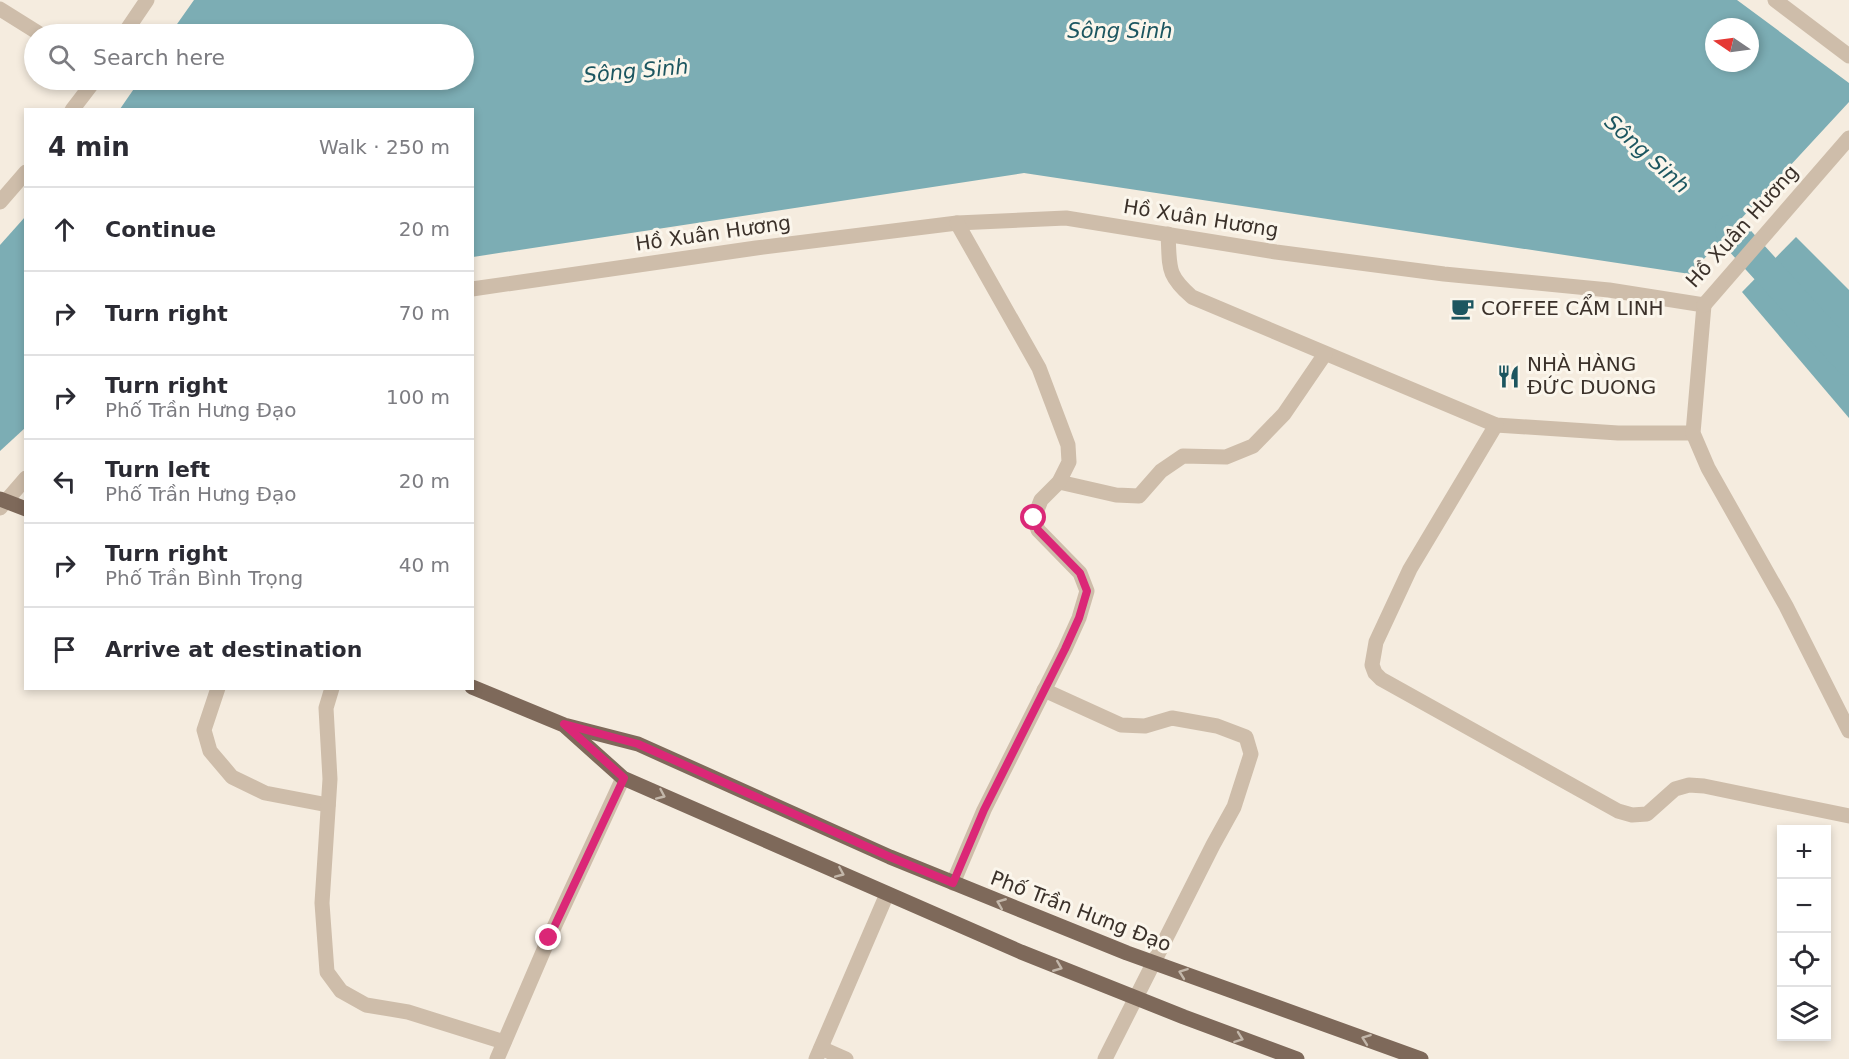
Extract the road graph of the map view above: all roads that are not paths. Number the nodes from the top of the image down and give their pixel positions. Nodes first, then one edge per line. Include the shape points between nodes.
1 (147, 0) edge
2 (1774, 0) edge
3 (0, 9) edge
4 (24, 24) edge
5 (131, 24) edge
6 (1849, 56) edge
7 (87, 90) edge
8 (73, 108) edge
9 (1849, 138) edge
10 (24, 174) edge
11 (0, 202) edge
12 (957, 223) junction
13 (1168, 234) junction
14 (474, 290) edge
15 (1704, 305) junction
16 (1325, 354) junction
17 (1496, 425) junction
18 (1694, 433) junction
19 (24, 480) edge
20 (1059, 482) junction
21 (2, 503) edge
22 (24, 508) edge
23 (474, 688) edge
24 (217, 690) edge
25 (331, 690) edge
26 (1044, 690) junction
27 (564, 724) junction
28 (1849, 731) edge
29 (624, 778) junction
30 (328, 805) junction
31 (1849, 816) edge
32 (953, 883) junction
33 (887, 894) junction
34 (1155, 963) junction
35 (1137, 999) junction
36 (504, 1042) junction
37 (819, 1053) edge
38 (497, 1059) edge
39 (846, 1059) edge
40 (1105, 1059) edge
41 (1297, 1059) edge
42 (1421, 1059) edge

1 - 5 street
2 - 6 street
3 - 4 street
7 - 8 street
9 - 15 street, Hồ Xuân Hương
10 - 11 street
12 - 13 street, Hồ Xuân Hương via 1066,218
12 - 14 street, Hồ Xuân Hương
12 - 20 street via 1039,368 1068,445 1069,462
13 - 15 street, Hồ Xuân Hương via 1276,252 1609,290
13 - 16 street via 1170,270 1192,297
15 - 18 street
16 - 17 street
16 - 20 street via 1284,414 1253,446 1226,457 1183,456 1161,471 1139,496
17 - 18 street via 1618,434
17 - 31 street via 1410,569 1376,642 1372,665 1375,673 1632,816 1647,814 1675,789 1689,785
18 - 28 street via 1708,468 1786,606
19 - 21 street
20 - 26 street via 1041,500 1034,518 1038,530 1080,573 1087,591 1079,618
21 - 22 main road
23 - 27 main road, Phố Trần Hưng Đạo
24 - 30 street via 204,730 210,751 232,777 265,793
25 - 30 street via 326,708
26 - 32 street via 984,810
26 - 34 street via 1121,725 1145,726 1172,718 1217,726 1246,737 1251,754 1234,807
27 - 29 main road, Phố Trần Hưng Đạo
27 - 32 main road, Phố Trần Hưng Đạo via 638,744
29 -> 33 main road, Phố Trần Hưng Đạo
29 - 36 street
30 - 36 street via 322,903 327,972 341,991 366,1005 408,1012
34 -> 32 main road, Phố Trần Hưng Đạo
33 -> 35 main road, Phố Trần Hưng Đạo
33 - 37 street
34 - 35 street
42 -> 34 main road, Phố Trần Hưng Đạo
35 - 40 street
35 -> 41 main road, Phố Trần Hưng Đạo
36 - 38 street
37 - 39 street

